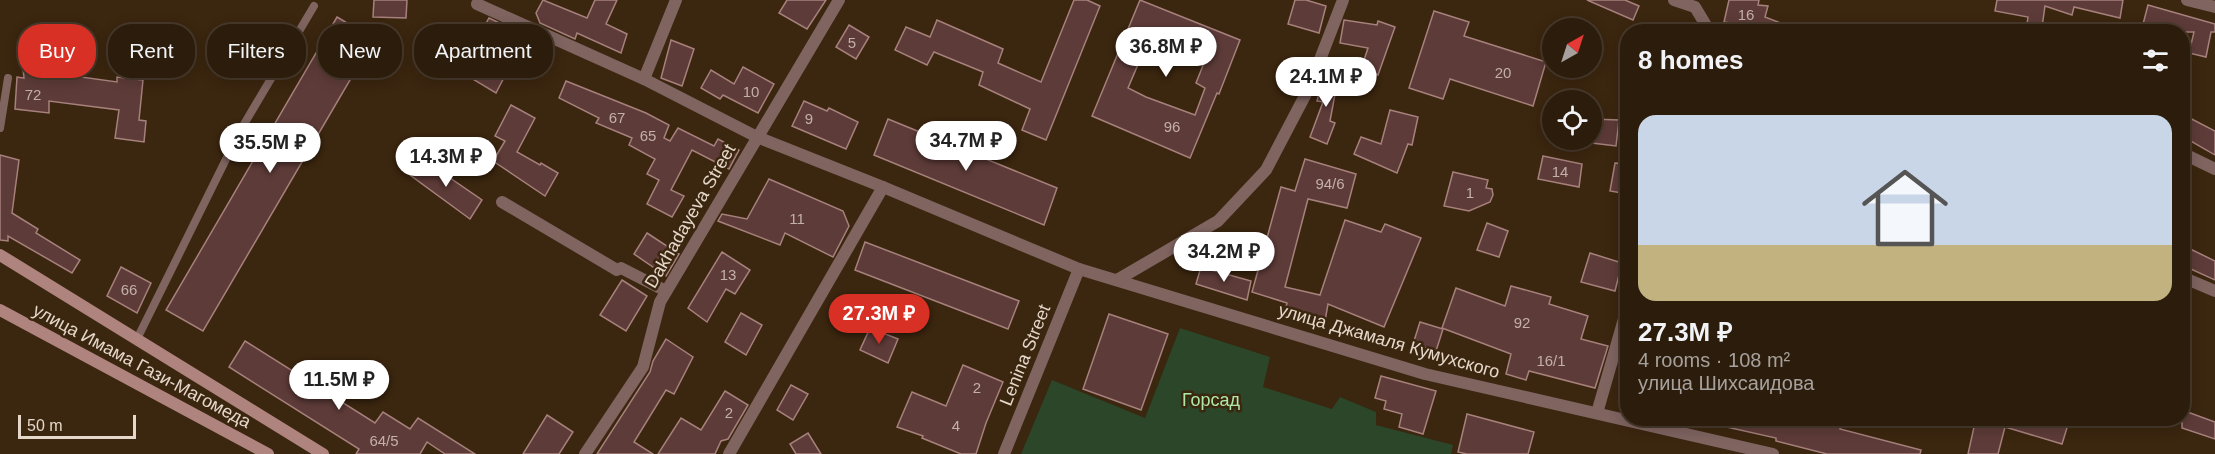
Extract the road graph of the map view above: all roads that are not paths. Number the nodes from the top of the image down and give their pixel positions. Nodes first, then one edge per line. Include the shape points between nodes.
1 (676, 0) edge
2 (839, 0) edge
3 (1343, 0) edge
4 (1674, 0) edge
5 (2187, 0) edge
6 (477, 4) dead end
7 (314, 6) dead end
8 (2215, 8) edge
9 (1705, 24) edge
10 (8, 78) dead end
11 (644, 79) junction
12 (0, 128) edge
13 (757, 137) junction
14 (2190, 157) edge
15 (2215, 169) edge
16 (883, 187) junction
17 (502, 202) dead end
18 (0, 255) edge
19 (1079, 269) junction
20 (1117, 280) junction
21 (2190, 280) edge
22 (666, 291) junction
23 (2215, 291) edge
24 (0, 310) edge
25 (1620, 334) edge
26 (137, 339) junction
27 (1597, 413) junction
28 (1620, 418) edge
29 (1653, 426) edge
30 (268, 454) edge
31 (323, 454) edge
32 (585, 454) edge
33 (729, 454) edge
34 (1004, 454) edge
35 (1773, 454) edge

1 - 11 street
2 - 13 street, Dakhadayeva Street
3 - 20 street via 1309,88 1266,170 1218,221
4 - 9 street via 1695,7
5 - 8 street
6 - 11 street, улица Джамаля Кумухского
7 - 26 lane via 240,130
10 - 12 lane
11 - 13 street, улица Джамаля Кумухского
13 - 16 street, улица Джамаля Кумухского
13 - 22 street, Dakhadayeva Street
14 - 15 street
16 - 19 street, улица Джамаля Кумухского
16 - 33 street
17 - 22 street via 617,270 621,268
18 - 26 main road
19 - 20 street, улица Джамаля Кумухского
19 - 34 street, Lenina Street
20 - 27 street, улица Джамаля Кумухского via 1425,374
21 - 23 street
22 - 32 street, Dakhadayeva Street via 643,367
24 - 30 main road, улица Имама Гази-Магомеда
25 - 27 street
26 - 31 main road
27 - 28 street, улица Джамаля Кумухского
29 - 35 street, улица Джамаля Кумухского

